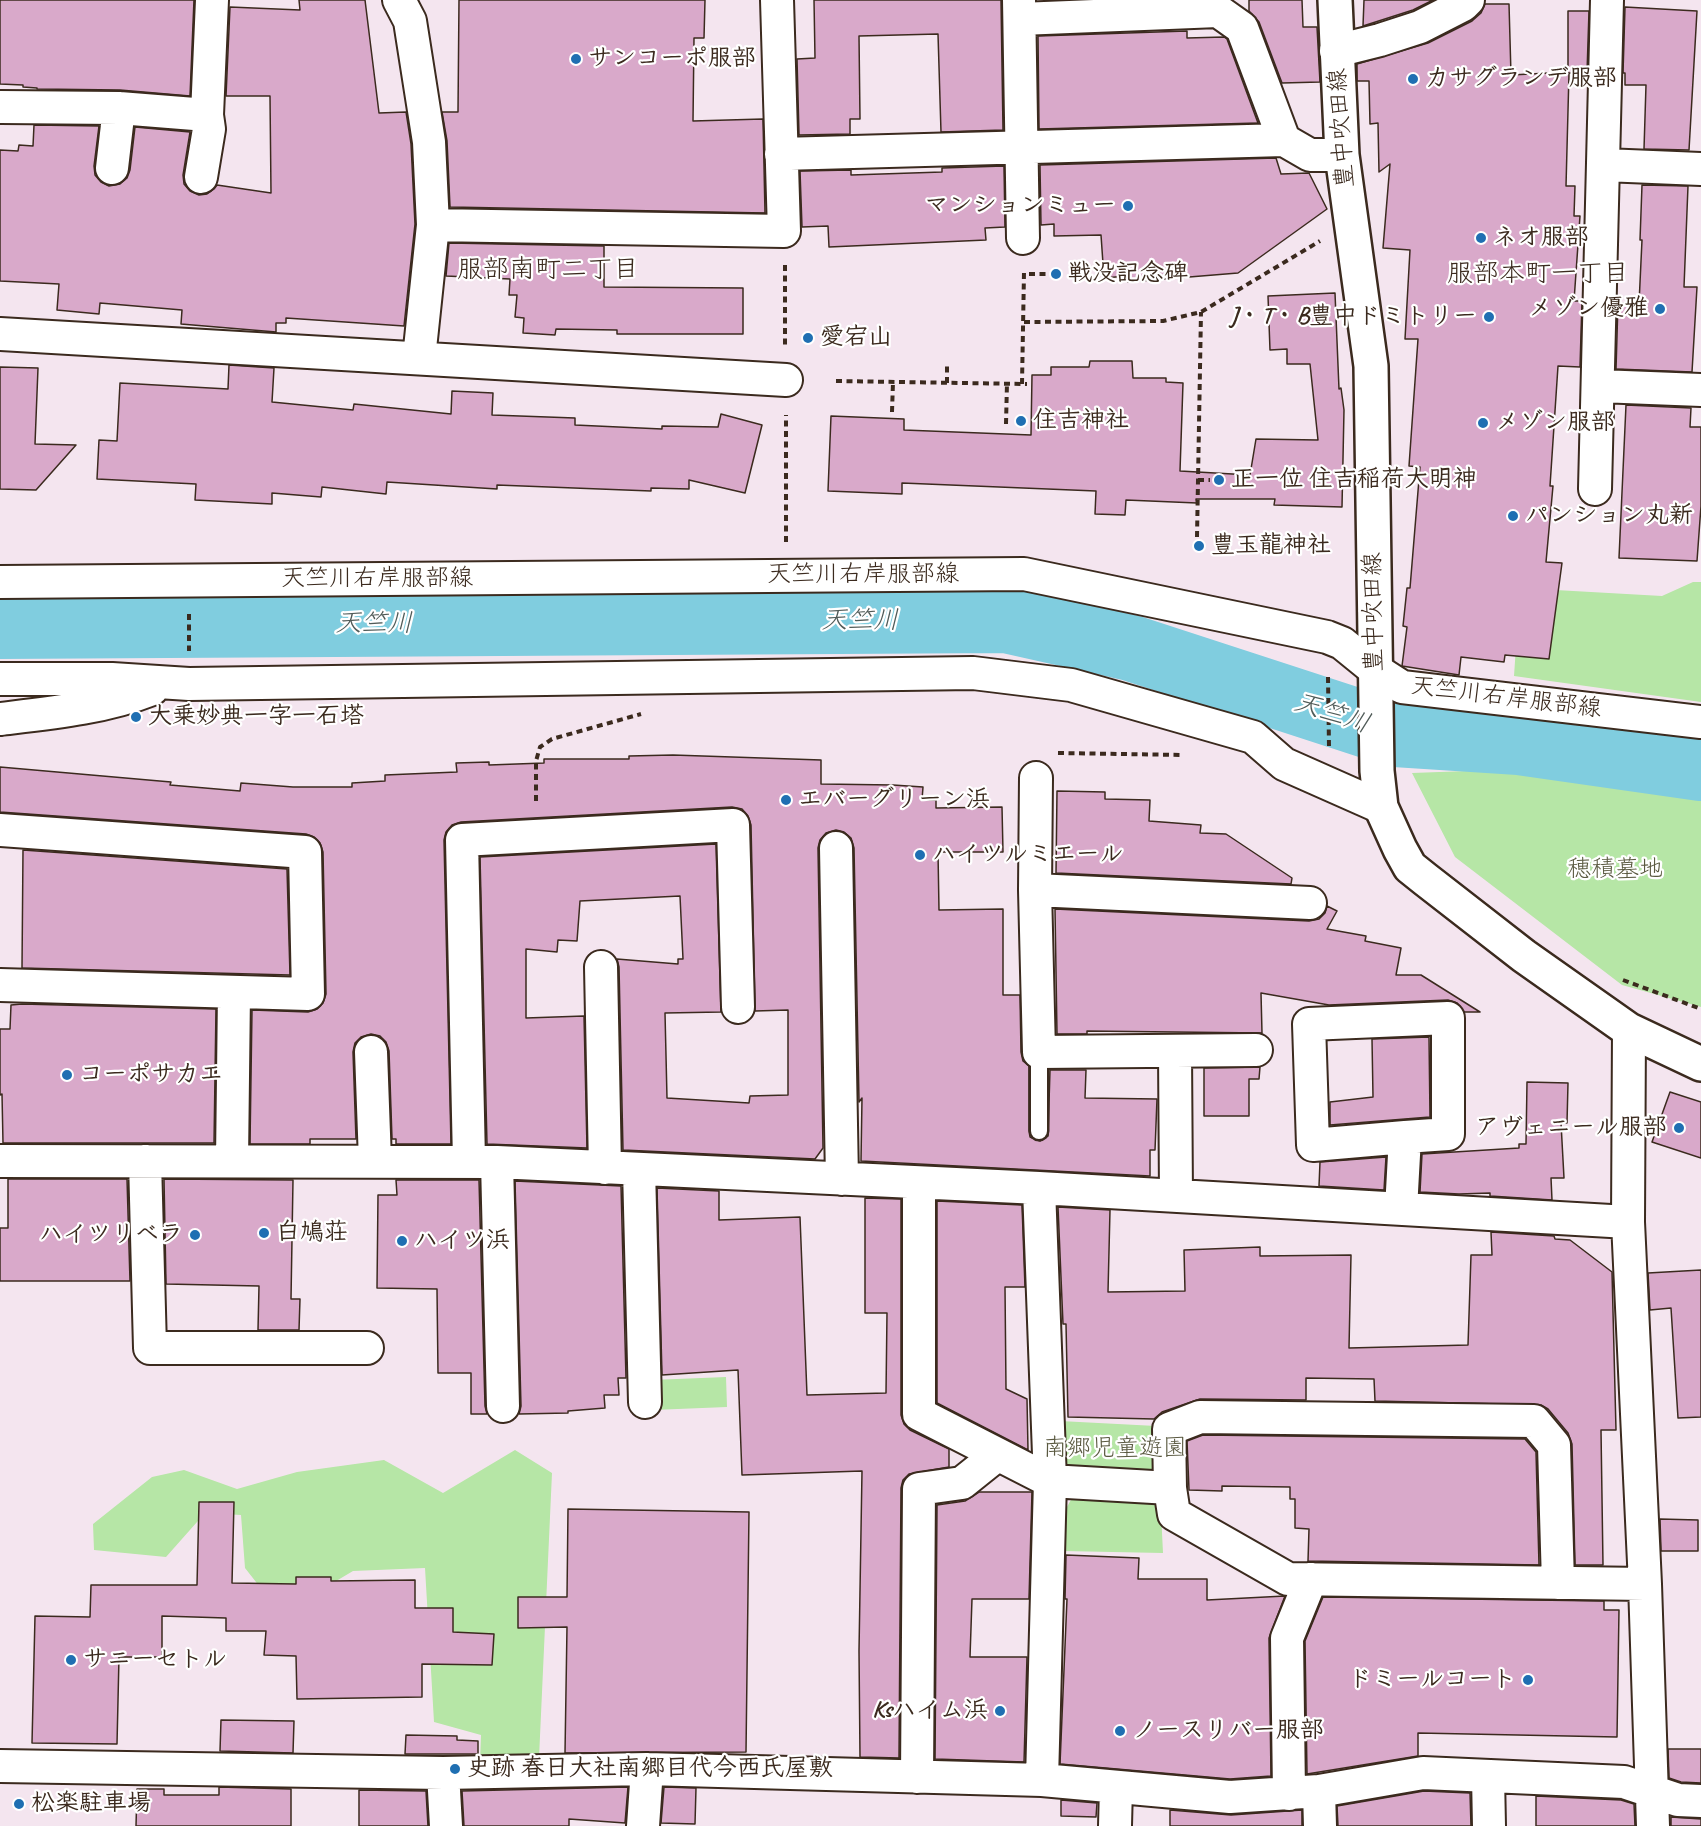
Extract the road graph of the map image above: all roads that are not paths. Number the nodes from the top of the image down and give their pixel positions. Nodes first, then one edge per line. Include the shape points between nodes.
1 (212, 0) edge
2 (399, 0) edge
3 (777, 0) edge
4 (1335, 0) edge
5 (1468, 0) edge
6 (1607, 0) edge
7 (1217, 6) edge
8 (1019, 9) edge
9 (1336, 51) junction
10 (1, 107) edge
11 (119, 108) junction
12 (207, 116) junction
13 (1284, 140) junction
14 (1022, 146) junction
15 (781, 154) junction
16 (1342, 155) junction
17 (1604, 165) junction
18 (112, 168) dead end
19 (1701, 169) edge
20 (201, 177) dead end
21 (433, 225) junction
22 (1023, 238) road end
23 (0, 334) edge
24 (419, 358) junction
25 (786, 380) road end
26 (1599, 386) junction
27 (1701, 390) edge
28 (1595, 489) dead end
29 (0, 582) edge
30 (0, 679) edge
31 (1374, 682) junction
32 (167, 683) junction
33 (0, 718) edge
34 (1701, 722) edge
35 (1036, 778) road end
36 (1382, 807) junction
37 (0, 830) edge
38 (836, 848) dead end
39 (1035, 890) junction
40 (1310, 903) dead end
41 (601, 967) dead end
42 (0, 985) edge
43 (234, 992) junction
44 (738, 1006) dead end
45 (1629, 1030) junction
46 (1256, 1050) dead end
47 (371, 1052) dead end
48 (1039, 1052) junction
49 (1175, 1052) junction
50 (1701, 1064) edge
51 (1039, 1131) dead end
52 (1405, 1137) junction
53 (0, 1161) edge
54 (145, 1161) junction
55 (232, 1161) junction
56 (375, 1161) junction
57 (483, 1162) junction
58 (605, 1168) junction
59 (639, 1169) junction
60 (842, 1179) junction
61 (919, 1183) junction
62 (1039, 1188) junction
63 (1176, 1196) junction
64 (1401, 1209) junction
65 (1628, 1222) junction
66 (367, 1348) dead end
67 (645, 1402) dead end
68 (503, 1406) dead end
69 (997, 1455) junction
70 (1050, 1480) junction
71 (1170, 1488) junction
72 (1311, 1579) junction
73 (1558, 1583) junction
74 (1646, 1584) junction
75 (0, 1766) edge
76 (648, 1769) junction
77 (443, 1773) junction
78 (1488, 1776) junction
79 (917, 1777) junction
80 (1042, 1780) junction
81 (1116, 1787) junction
82 (1652, 1791) junction
83 (1304, 1792) junction
84 (1701, 1801) edge
85 (446, 1826) edge
86 (644, 1826) edge
87 (1115, 1826) edge
88 (1320, 1826) edge
89 (1489, 1826) edge
90 (1653, 1826) edge

1 - 12 street
2 - 21 street via 410,21 429,142
3 - 15 street
4 - 9 main road, 豊中吹田線
5 - 9 street via 1420,27
6 - 17 street
7 - 8 street
7 - 13 street via 1242,28
8 - 14 street
9 - 16 main road, 豊中吹田線
10 - 11 street
11 - 12 street
11 - 18 street
12 - 20 street via 209,129
13 - 14 street
13 - 16 street via 1310,155
14 - 15 street
14 - 22 street
15 - 21 street via 784,231
16 - 31 main road, 豊中吹田線 via 1371,366
17 - 19 street
17 - 26 street
21 - 24 street
23 - 24 street
24 - 25 street
26 - 27 street
26 - 28 street
29 - 31 street, 天竺川右岸服部線 via 1024,574 1327,638 1342,643
30 - 32 street
31 - 34 street, 天竺川右岸服部線
31 - 36 main road, 豊中吹田線
32 - 33 street via 129,698
32 - 36 street via 973,673 1071,686 1253,737 1284,764
35 - 39 street
36 - 45 main road, 豊中吹田線 via 1410,867 1524,956
37 - 43 street via 305,852 308,994
38 - 60 street
39 - 40 street
39 - 48 street
41 - 58 street
42 - 43 street
43 - 55 street
44 - 57 street via 733,825 462,840
45 - 50 main road, 豊中吹田線
45 - 65 street
46 - 49 street
47 - 56 street
48 - 49 street
48 - 51 lane
49 - 63 street
52 - 52 street via 1448,1134 1448,1018 1309,1024 1313,1145
52 - 64 street
53 - 54 street
54 - 55 street
54 - 66 street via 150,1348
55 - 56 street
56 - 57 street
57 - 58 street
57 - 68 street
58 - 59 street
59 - 60 street
59 - 67 street
60 - 61 street
61 - 62 street
61 - 69 street via 919,1414
62 - 63 street
62 - 70 street
63 - 64 street
64 - 65 street
65 - 74 street
69 - 70 street
69 - 79 street via 962,1483 918,1489
70 - 71 street
70 - 80 street
71 - 72 street via 1174,1514 1288,1579
71 - 73 street via 1168,1429 1200,1417 1534,1421 1554,1445
72 - 73 street
72 - 83 street via 1287,1638
73 - 74 street
74 - 82 street
75 - 77 street
76 - 77 street
76 - 79 street
76 - 86 street
77 - 85 street
78 - 82 street via 1624,1782
78 - 83 street via 1423,1773
78 - 89 street
79 - 80 street
80 - 81 street
81 - 83 street via 1230,1797
81 - 87 street
82 - 84 street via 1678,1800
82 - 90 street
83 - 88 street

